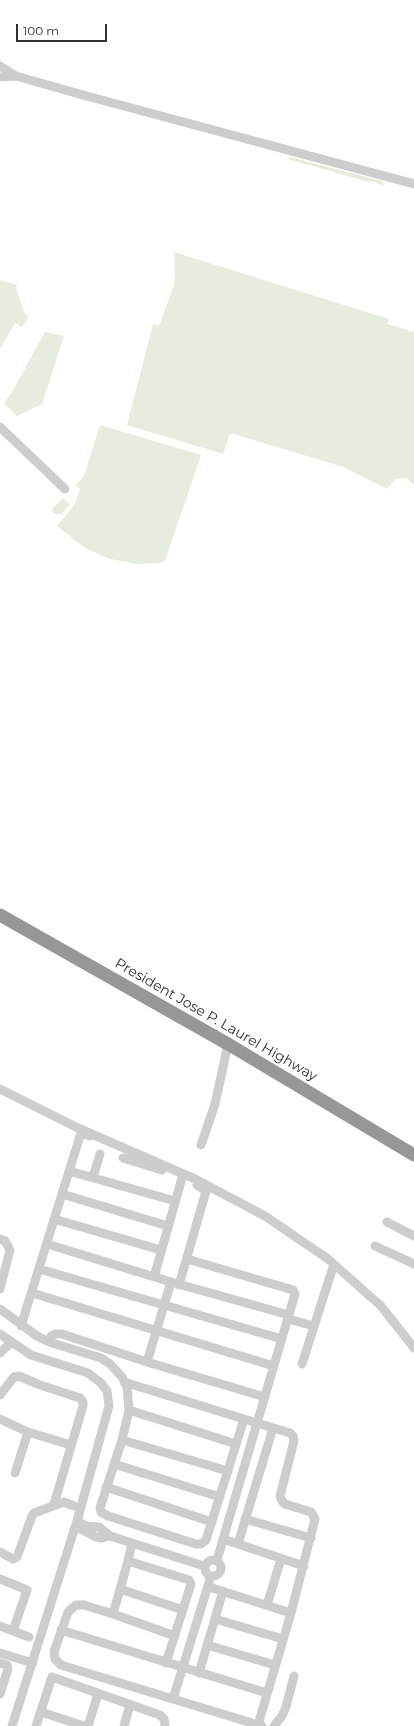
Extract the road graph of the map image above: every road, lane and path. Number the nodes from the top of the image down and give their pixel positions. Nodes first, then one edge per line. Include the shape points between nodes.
1 (0, 66) edge
2 (16, 76) junction
3 (0, 77) edge
4 (414, 184) edge
5 (0, 427) edge
6 (65, 489) dead end
7 (0, 915) edge
8 (228, 1044) junction
9 (0, 1089) edge
10 (97, 1139) dead end
11 (201, 1145) dead end
12 (100, 1154) dead end
13 (414, 1155) edge
14 (120, 1167) dead end
15 (69, 1170) junction
16 (93, 1177) junction
17 (182, 1178) junction
18 (62, 1194) junction
19 (175, 1201) junction
20 (54, 1219) junction
21 (387, 1222) dead end
22 (168, 1226) junction
23 (414, 1236) edge
24 (0, 1239) edge
25 (47, 1244) junction
26 (375, 1246) dead end
27 (161, 1250) junction
28 (187, 1259) junction
29 (414, 1264) edge
30 (333, 1267) dead end
31 (39, 1269) junction
32 (154, 1277) junction
33 (175, 1284) junction
34 (0, 1289) edge
35 (32, 1293) junction
36 (164, 1306) junction
37 (0, 1310) edge
38 (288, 1317) junction
39 (21, 1326) junction
40 (314, 1326) junction
41 (157, 1330) junction
42 (282, 1339) junction
43 (4, 1340) edge
44 (49, 1342) junction
45 (104, 1348) junction
46 (414, 1348) edge
47 (0, 1354) edge
48 (101, 1358) junction
49 (147, 1362) junction
50 (302, 1364) dead end
51 (274, 1366) junction
52 (124, 1382) junction
53 (0, 1395) edge
54 (265, 1397) junction
55 (129, 1410) junction
56 (0, 1419) edge
57 (244, 1419) junction
58 (257, 1423) junction
59 (273, 1428) junction
60 (28, 1432) junction
61 (122, 1440) junction
62 (236, 1444) junction
63 (72, 1445) junction
64 (114, 1464) junction
65 (228, 1471) junction
66 (16, 1473) dead end
67 (106, 1487) junction
68 (220, 1497) junction
69 (54, 1504) junction
70 (74, 1506) dead end
71 (246, 1519) junction
72 (212, 1522) junction
73 (76, 1525) junction
74 (223, 1538) junction
75 (310, 1538) junction
76 (132, 1543) junction
77 (238, 1544) junction
78 (0, 1552) edge
79 (281, 1559) junction
80 (217, 1560) junction
81 (128, 1561) junction
82 (204, 1566) junction
83 (304, 1566) junction
84 (212, 1576) junction
85 (0, 1579) edge
86 (209, 1587) junction
87 (120, 1589) junction
88 (223, 1591) junction
89 (266, 1605) junction
90 (183, 1610) junction
91 (292, 1613) junction
92 (113, 1614) junction
93 (215, 1619) junction
94 (0, 1626) edge
95 (61, 1630) junction
96 (13, 1631) junction
97 (174, 1636) junction
98 (29, 1637) dead end
99 (284, 1639) junction
100 (207, 1645) junction
101 (0, 1653) edge
102 (0, 1663) edge
103 (33, 1663) junction
104 (166, 1663) junction
105 (275, 1665) junction
106 (182, 1668) junction
107 (199, 1673) junction
108 (294, 1676) dead end
109 (267, 1693) junction
110 (0, 1694) edge
111 (98, 1694) junction
112 (172, 1699) junction
113 (130, 1705) junction
114 (41, 1712) junction
115 (12, 1726) edge
116 (36, 1726) edge
117 (84, 1726) edge
118 (88, 1726) edge
119 (124, 1726) edge
120 (165, 1726) edge
121 (260, 1726) edge
122 (274, 1726) edge

1 - 2 street
2 - 3 street
2 - 4 street
5 - 6 street
7 - 8 highway, President Jose P. Laurel Highway
8 - 11 street via 215,1104
8 - 13 highway, President Jose P. Laurel Highway
9 - 46 street via 78,1128 195,1179 265,1216 328,1259 381,1306
10 - 15 street via 85,1134 80,1136
12 - 16 street
14 - 17 street via 124,1155
15 - 16 street
15 - 18 street
16 - 19 street
17 - 19 street
17 - 28 street via 206,1192
18 - 20 street
18 - 22 street
19 - 22 street
20 - 25 street
20 - 27 street
21 - 23 street
22 - 27 street
24 - 34 street via 5,1241 10,1250
25 - 31 street
25 - 32 street
26 - 29 street
27 - 32 street
28 - 33 street
28 - 38 street via 293,1290 295,1294
30 - 40 street
31 - 35 street
31 - 36 street
32 - 33 street
33 - 36 street
33 - 38 street
35 - 39 street
35 - 41 street
36 - 41 street
36 - 42 street
37 - 39 street
38 - 40 street
38 - 42 street
39 - 44 street
40 - 50 street
41 - 49 street
41 - 51 street
42 - 51 street
43 - 47 street
43 - 73 street via 31,1355 88,1373 107,1391 109,1406
44 - 45 street via 51,1336 62,1334
44 - 48 street
45 - 48 street
45 - 49 street
48 - 52 street via 110,1364
49 - 54 street
51 - 54 street
52 - 55 street via 127,1387
52 - 57 street
53 - 63 street via 17,1376 80,1398 83,1406
54 - 58 street
55 - 61 street
55 - 62 street
56 - 60 street
57 - 58 street
57 - 62 street
58 - 59 street
58 - 74 street
59 - 71 street
59 - 75 street via 293,1436 294,1441 280,1496 285,1504 314,1515
60 - 63 street
60 - 66 street
61 - 64 street
61 - 65 street
62 - 65 street
63 - 69 street
64 - 67 street
64 - 68 street
65 - 68 street
67 - 72 street
67 - 72 street via 100,1508 108,1516 196,1544 206,1540
68 - 72 street
69 - 70 street via 64,1502
69 - 78 street via 34,1513 16,1558
71 - 75 street
71 - 77 street
73 - 76 street via 96,1537 110,1536
73 - 103 street
74 - 77 street
74 - 80 street
75 - 83 street
76 - 81 street
76 - 82 street
77 - 79 street
79 - 83 street
79 - 89 street
80 - 82 street via 209,1560
80 - 84 street via 221,1569 217,1576
81 - 87 street
81 - 90 street via 189,1580 191,1584
82 - 84 street via 207,1574
83 - 91 street
84 - 86 street
85 - 96 street via 27,1590
86 - 88 street
86 - 106 street
87 - 90 street
87 - 92 street
88 - 89 street
88 - 93 street
89 - 91 street
90 - 97 street
91 - 99 street
92 - 95 street via 76,1605 68,1612
92 - 97 street
93 - 99 street
93 - 100 street
94 - 96 street
95 - 104 street
95 - 112 street via 54,1652 55,1659 61,1665
96 - 98 street
97 - 104 street
99 - 105 street
100 - 105 street
100 - 107 street
101 - 103 street
102 - 110 street via 8,1669
103 - 115 street
104 - 106 street
105 - 109 street
106 - 107 street
106 - 112 street
107 - 109 street
108 - 122 street via 286,1707
109 - 121 street
111 - 113 street
111 - 114 street via 52,1677
111 - 118 street
112 - 121 street
113 - 119 street
113 - 120 street via 160,1716 164,1719
114 - 116 street
114 - 117 street

